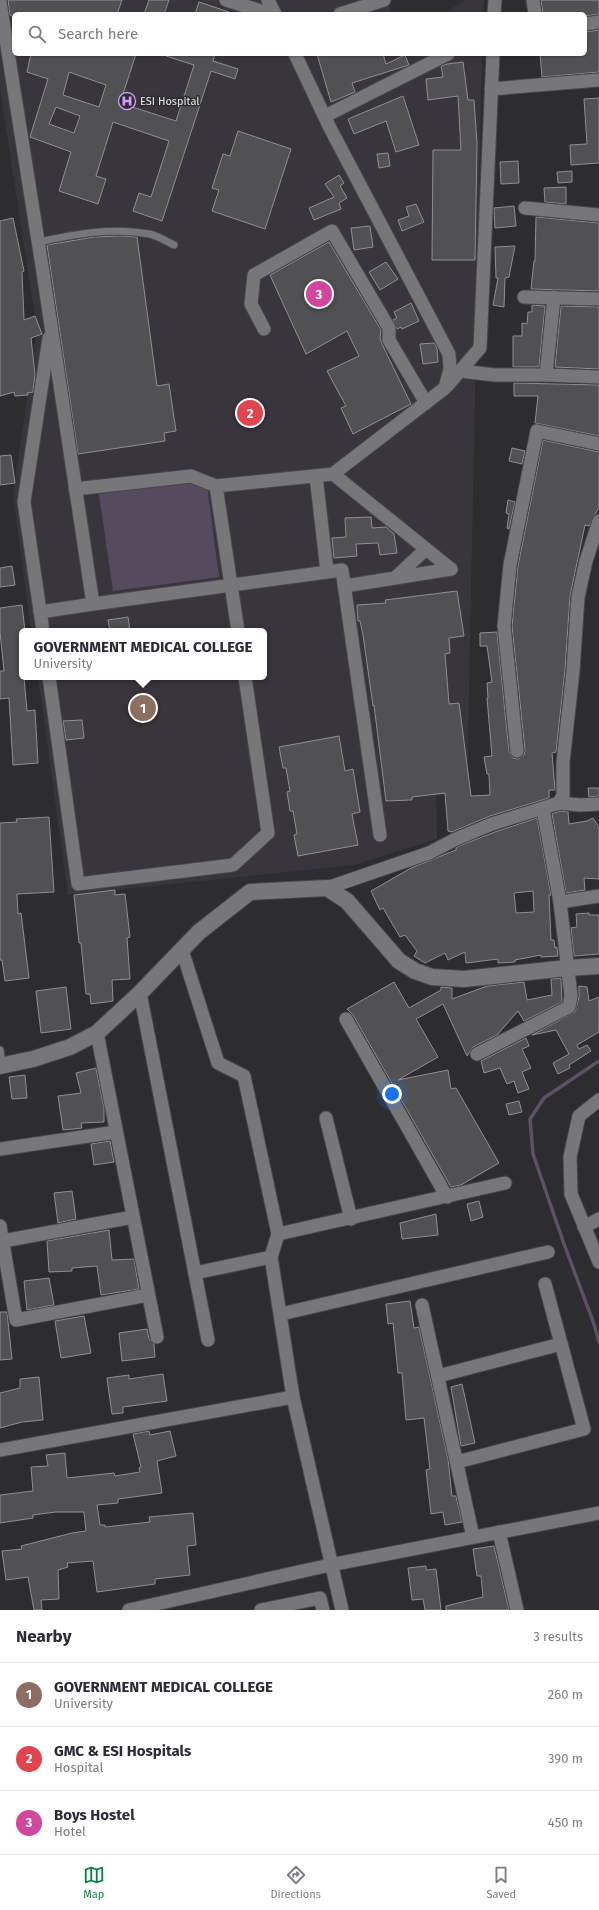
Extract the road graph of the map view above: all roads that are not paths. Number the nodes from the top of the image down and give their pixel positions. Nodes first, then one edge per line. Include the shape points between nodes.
1 (226, 0) edge
2 (268, 0) edge
3 (384, 0) edge
4 (495, 0) edge
5 (533, 0) edge
6 (0, 2) edge
7 (369, 3) edge
8 (265, 12) edge
9 (274, 12) edge
10 (345, 12) edge
11 (494, 12) edge
12 (535, 12) edge
13 (599, 22) edge
14 (587, 24) edge
15 (296, 56) edge
16 (444, 56) edge
17 (493, 56) edge
18 (599, 80) edge
19 (490, 89) junction
20 (325, 116) junction
21 (525, 208) dead end
22 (599, 215) edge
23 (39, 242) junction
24 (174, 246) dead end
25 (524, 297) dead end
26 (554, 297) junction
27 (599, 299) edge
28 (51, 325) junction
29 (264, 329) dead end
30 (460, 372) junction
31 (546, 375) junction
32 (599, 377) edge
33 (445, 388) junction
34 (426, 403) junction
35 (599, 444) edge
36 (333, 474) junction
37 (316, 476) junction
38 (216, 486) junction
39 (75, 489) junction
40 (599, 521) edge
41 (426, 549) junction
42 (327, 571) junction
43 (396, 577) junction
44 (231, 584) junction
45 (345, 586) junction
46 (92, 604) junction
47 (40, 612) junction
48 (43, 628) edge
49 (238, 628) edge
50 (49, 680) edge
51 (244, 680) edge
52 (517, 751) dead end
53 (559, 803) junction
54 (599, 804) edge
55 (543, 808) junction
56 (380, 835) dead end
57 (327, 888) junction
58 (599, 896) edge
59 (560, 902) junction
60 (182, 950) junction
61 (599, 966) edge
62 (567, 968) junction
63 (140, 993) junction
64 (346, 1018) dead end
65 (97, 1033) junction
66 (477, 1054) dead end
67 (1, 1061) edge
68 (599, 1100) edge
69 (326, 1118) dead end
70 (116, 1132) junction
71 (0, 1149) edge
72 (505, 1183) dead end
73 (446, 1197) junction
74 (133, 1217) junction
75 (351, 1219) junction
76 (599, 1219) edge
77 (0, 1226) edge
78 (584, 1228) junction
79 (278, 1234) junction
80 (3, 1241) junction
81 (548, 1252) dead end
82 (271, 1257) junction
83 (599, 1262) edge
84 (195, 1273) junction
85 (545, 1284) dead end
86 (148, 1295) junction
87 (422, 1305) dead end
88 (281, 1314) junction
89 (157, 1337) dead end
90 (208, 1340) dead end
91 (561, 1344) junction
92 (438, 1376) junction
93 (293, 1397) junction
94 (0, 1450) edge
95 (456, 1462) junction
96 (599, 1512) edge
97 (499, 1532) junction
98 (473, 1537) junction
99 (330, 1565) junction
100 (129, 1610) edge
101 (261, 1610) edge
102 (323, 1610) edge
103 (342, 1610) edge
104 (517, 1610) edge

1 - 8 street
2 - 9 street
3 - 7 street
4 - 11 street
5 - 12 street
6 - 23 street
7 - 10 street
13 - 14 street
15 - 20 street
16 - 20 street
17 - 19 street
18 - 19 street
19 - 30 street via 480,348
20 - 33 street via 449,354 450,369
21 - 22 street
23 - 24 lane via 105,231 150,234
23 - 28 street
25 - 26 street
26 - 27 street
26 - 31 street
28 - 39 street
28 - 47 street via 24,502
29 - 34 street via 251,304 254,275 332,231 388,328 389,340
30 - 31 street
30 - 33 street
31 - 32 street
33 - 34 street
34 - 36 street
35 - 52 street via 537,431 510,565 504,626
36 - 37 street
36 - 41 street
37 - 38 street
37 - 42 street
38 - 39 street via 191,476
38 - 44 street
39 - 46 street
40 - 53 street via 578,597 563,762 563,796
41 - 43 street
41 - 43 street via 451,569
42 - 44 street
42 - 45 street via 342,570
43 - 45 street
44 - 46 street
44 - 49 street
45 - 56 street
46 - 47 street
47 - 48 street
50 - 51 street via 78,884 233,865 268,833
53 - 54 street
53 - 55 street
55 - 57 street via 492,824 429,853
55 - 59 street
57 - 60 street via 250,892 199,932
57 - 62 street via 347,901 399,961 415,971 432,977 464,979
58 - 59 street
59 - 62 street
60 - 63 street
60 - 79 street via 218,1063 244,1076
61 - 62 street
62 - 66 street via 569,1007
63 - 65 street
63 - 84 street
64 - 73 street
65 - 67 street via 70,1047 33,1059
65 - 70 street
68 - 78 street via 579,1116 570,1157 571,1194
69 - 75 street
70 - 71 street
70 - 74 street
72 - 73 street
73 - 75 street
74 - 80 street
74 - 86 street
75 - 79 street
76 - 78 street
77 - 80 street
78 - 83 street
79 - 82 street
80 - 86 street via 16,1320
81 - 88 street
82 - 84 street
82 - 88 street
84 - 90 street
85 - 91 street
86 - 89 street
87 - 92 street
88 - 93 street
91 - 92 street
91 - 95 street via 584,1429
92 - 95 street
93 - 94 street
93 - 99 street
95 - 98 street
96 - 97 street
97 - 98 street
97 - 104 street
98 - 99 street
99 - 100 street
99 - 103 street
101 - 102 street via 320,1598

